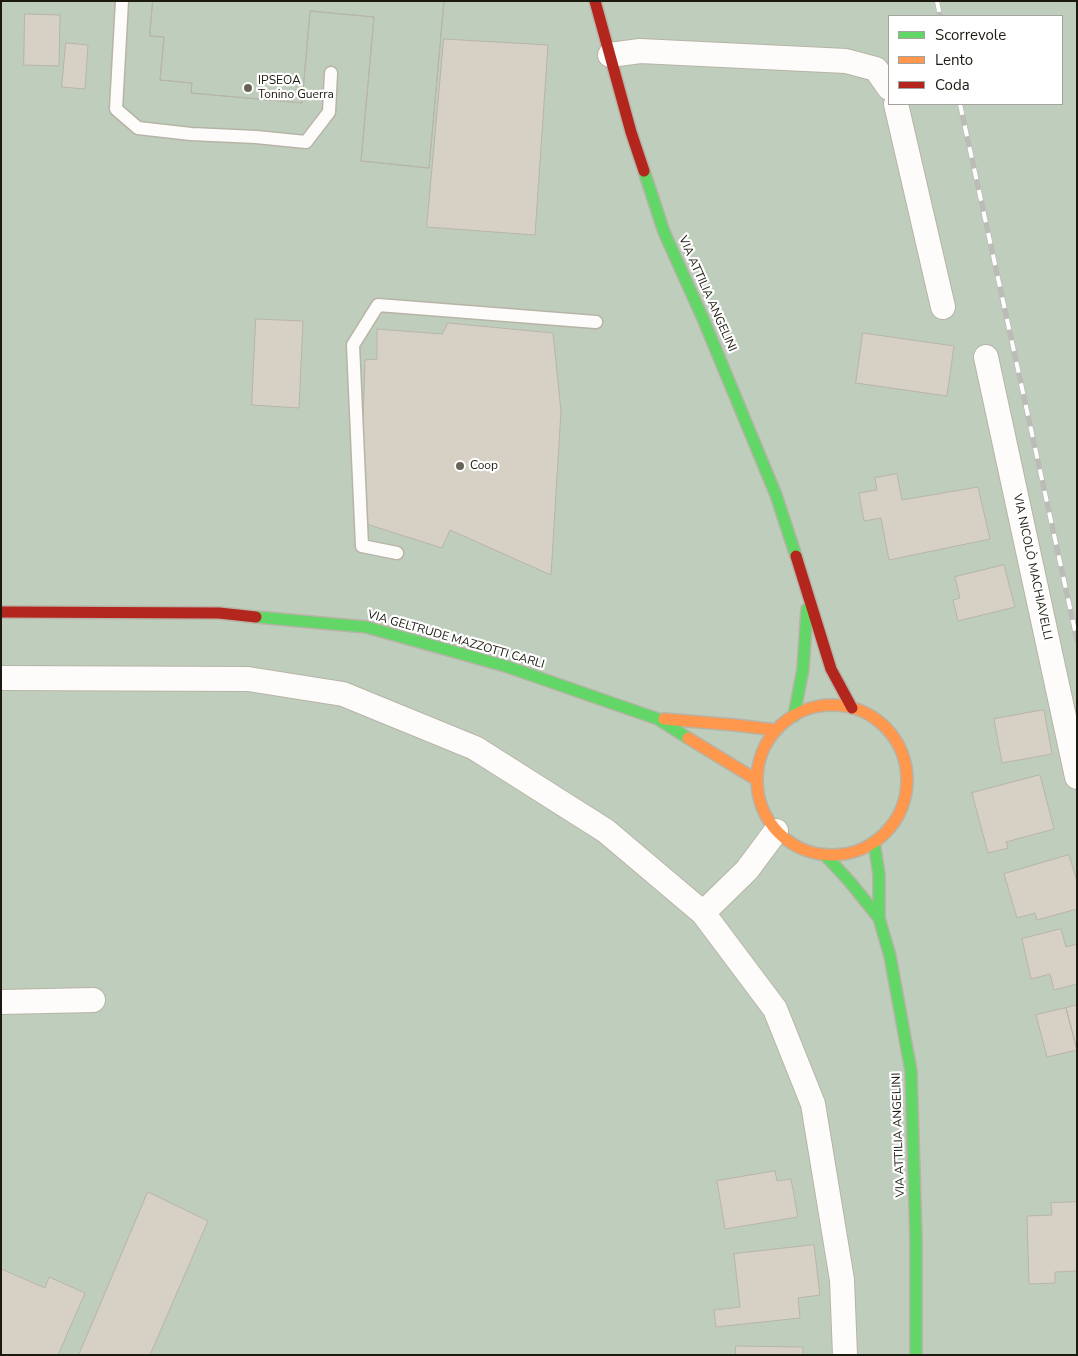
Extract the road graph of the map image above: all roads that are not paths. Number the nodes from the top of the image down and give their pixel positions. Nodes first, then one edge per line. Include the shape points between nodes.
1 (122, 1) edge
2 (595, 1) edge
3 (610, 55) junction
4 (331, 73) dead end
5 (888, 87) edge
6 (896, 105) edge
7 (943, 307) dead end
8 (596, 322) dead end
9 (986, 357) dead end
10 (397, 553) dead end
11 (808, 592) junction
12 (1, 612) edge
13 (1, 678) edge
14 (852, 708) junction
15 (794, 716) junction
16 (658, 719) junction
17 (776, 730) junction
18 (1077, 777) edge
19 (757, 780) junction
20 (776, 831) junction
21 (874, 842) junction
22 (825, 855) junction
23 (704, 913) junction
24 (879, 918) junction
25 (93, 1000) dead end
26 (1, 1002) edge
27 (845, 1355) edge
28 (916, 1355) edge

1 - 4 lane via 116,109 138,128 306,142 329,112
2 - 3 street, VIA ATTILIA ANGELINI
3 - 5 street via 640,51 846,61 876,69
3 - 11 street, VIA ATTILIA ANGELINI via 664,232 776,495
6 - 7 street
8 - 10 lane via 378,305 353,345 362,546
9 - 18 street, VIA NICOLÒ MACHIAVELLI
11 - 14 street, VIA ATTILIA ANGELINI via 831,669
11 - 15 street, VIA ATTILIA ANGELINI via 803,669
12 - 16 street, VIA GELTRUDE MAZZOTTI CARLI via 219,612 366,627 505,666
13 - 23 street via 248,679 343,694 475,748 606,831
14 - 15 street via 832,705 812,708
14 - 21 street via 887,730 900,748 906,768 907,789 901,810 890,828
15 - 17 street
16 - 17 street, VIA GELTRUDE MAZZOTTI CARLI
16 - 19 street, VIA GELTRUDE MAZZOTTI CARLI
17 - 19 street via 762,753
19 - 20 street via 765,815
20 - 22 street via 790,843
20 - 23 street via 747,870
21 - 22 street via 851,853
21 - 24 street, VIA ATTILIA ANGELINI via 879,875
22 - 24 street, VIA ATTILIA ANGELINI
23 - 27 street via 775,1008 813,1104 842,1280
24 - 28 street, VIA ATTILIA ANGELINI via 890,956 911,1071
25 - 26 street

